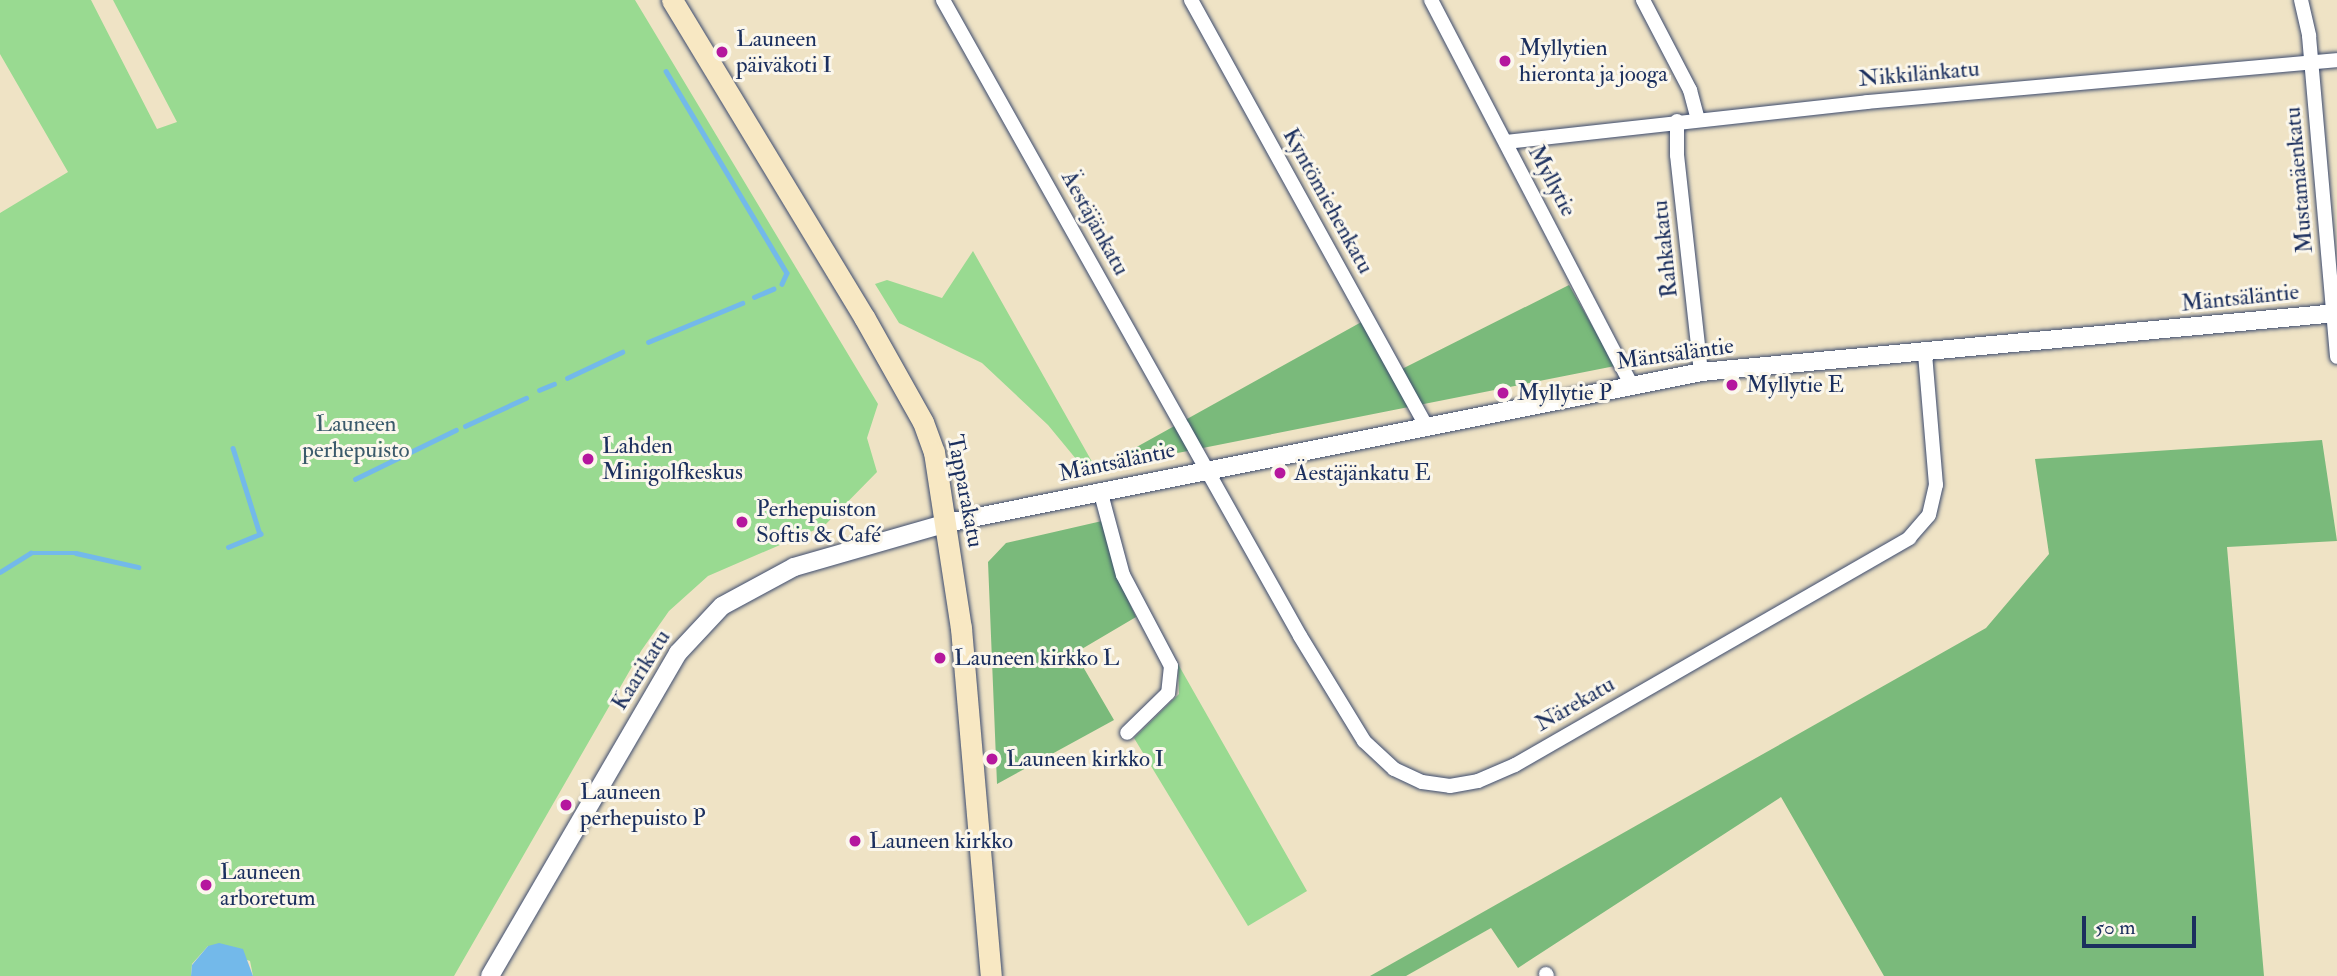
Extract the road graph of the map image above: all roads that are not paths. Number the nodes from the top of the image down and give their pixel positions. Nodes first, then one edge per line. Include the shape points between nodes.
1 (672, 0) edge
2 (943, 0) edge
3 (1192, 0) edge
4 (1431, 0) edge
5 (1643, 0) edge
6 (2301, 0) edge
7 (2337, 60) edge
8 (2311, 61) junction
9 (1698, 119) junction
10 (1677, 121) junction
11 (1506, 142) junction
12 (2335, 313) edge
13 (1925, 354) junction
14 (2337, 357) edge
15 (1701, 372) junction
16 (1631, 384) junction
17 (1425, 424) junction
18 (1207, 468) junction
19 (1100, 490) junction
20 (947, 523) junction
21 (1127, 733) dead end
22 (490, 976) edge
23 (991, 976) edge

1 - 20 main road, Tapparakatu via 923,422 934,452
2 - 18 street, Äestäjänkatu
3 - 17 street, Kyntömiehenkatu
4 - 11 street, Myllytie
5 - 9 street via 1690,90
6 - 8 street, Mustamäenkatu
7 - 8 street, Nikkilänkatu
8 - 9 street, Nikkilänkatu
8 - 12 street, Mustamäenkatu
9 - 10 street, Nikkilänkatu
10 - 11 street, Nikkilänkatu
10 - 15 street, Rahkakatu
11 - 16 street, Myllytie
12 - 13 street, Mäntsäläntie
12 - 14 street, Mustamäenkatu
13 - 15 street, Mäntsäläntie
13 - 18 street, Närekatu via 1936,485 1921,527 1894,548 1515,765 1478,781 1450,786 1422,782 1394,769 1364,741
15 - 16 street, Mäntsäläntie
16 - 17 street, Mäntsäläntie
17 - 18 street, Mäntsäläntie
18 - 19 street, Mäntsäläntie
19 - 20 street, Mäntsäläntie
19 - 21 street via 1123,576 1171,666 1168,693
20 - 22 street, Kaarikatu via 768,578 698,627 678,653
20 - 23 main road, Tapparakatu via 961,628

